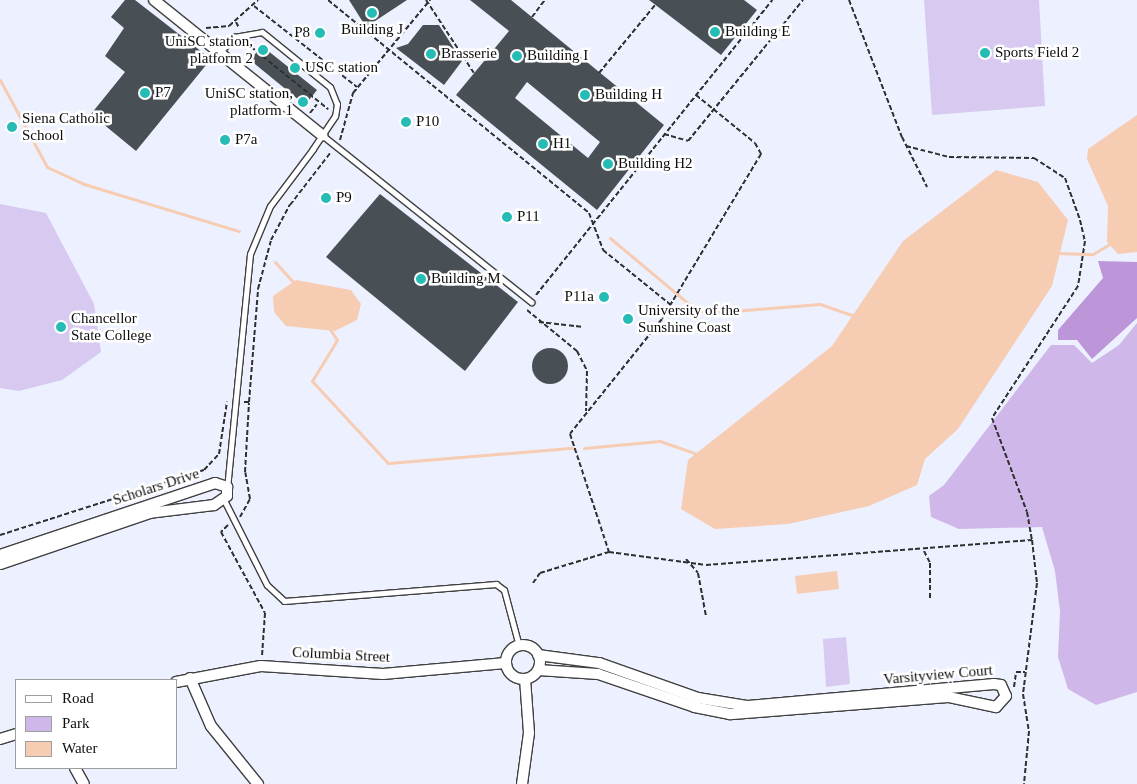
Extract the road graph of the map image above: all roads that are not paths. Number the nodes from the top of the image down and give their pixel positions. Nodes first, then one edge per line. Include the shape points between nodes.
1 (154, 0) edge
2 (220, 52) junction
3 (322, 135) junction
4 (531, 302) road end
5 (226, 487) junction
6 (224, 500) junction
7 (0, 554) edge
8 (0, 564) edge
9 (519, 646) junction
10 (538, 655) junction
11 (506, 663) junction
12 (538, 670) junction
13 (190, 678) junction
14 (525, 679) junction
15 (178, 681) edge
16 (948, 693) junction
17 (696, 703) junction
18 (15, 734) edge
19 (0, 739) edge
20 (76, 769) edge
21 (84, 784) edge
22 (258, 784) edge
23 (522, 784) edge

1 - 2 street
2 - 3 street
2 - 3 lane via 242,34 268,35 330,87 337,97 336,110
3 - 4 lane
3 - 5 lane via 270,206 256,236 246,271
5 - 6 street
5 - 7 street, Scholars Drive via 215,483
6 - 8 street, Scholars Drive via 205,507 150,513
6 - 9 lane via 267,585 284,601 496,584 504,590
9 - 10 street via 530,647
9 - 11 street via 509,652
10 - 12 street
10 - 17 street, Varsityview Court via 599,663
11 - 13 street, Columbia Street via 383,674 260,666
11 - 14 street via 511,675
12 - 14 street
12 - 17 street, Varsityview Court via 598,674
13 - 15 street, Columbia Street
13 - 22 street via 211,726
14 - 23 street via 528,733
16 - 16 street, Varsityview Court via 994,684 1006,690 1004,702 996,707
16 - 17 street, Varsityview Court via 828,704 762,715
18 - 19 street
20 - 21 street

